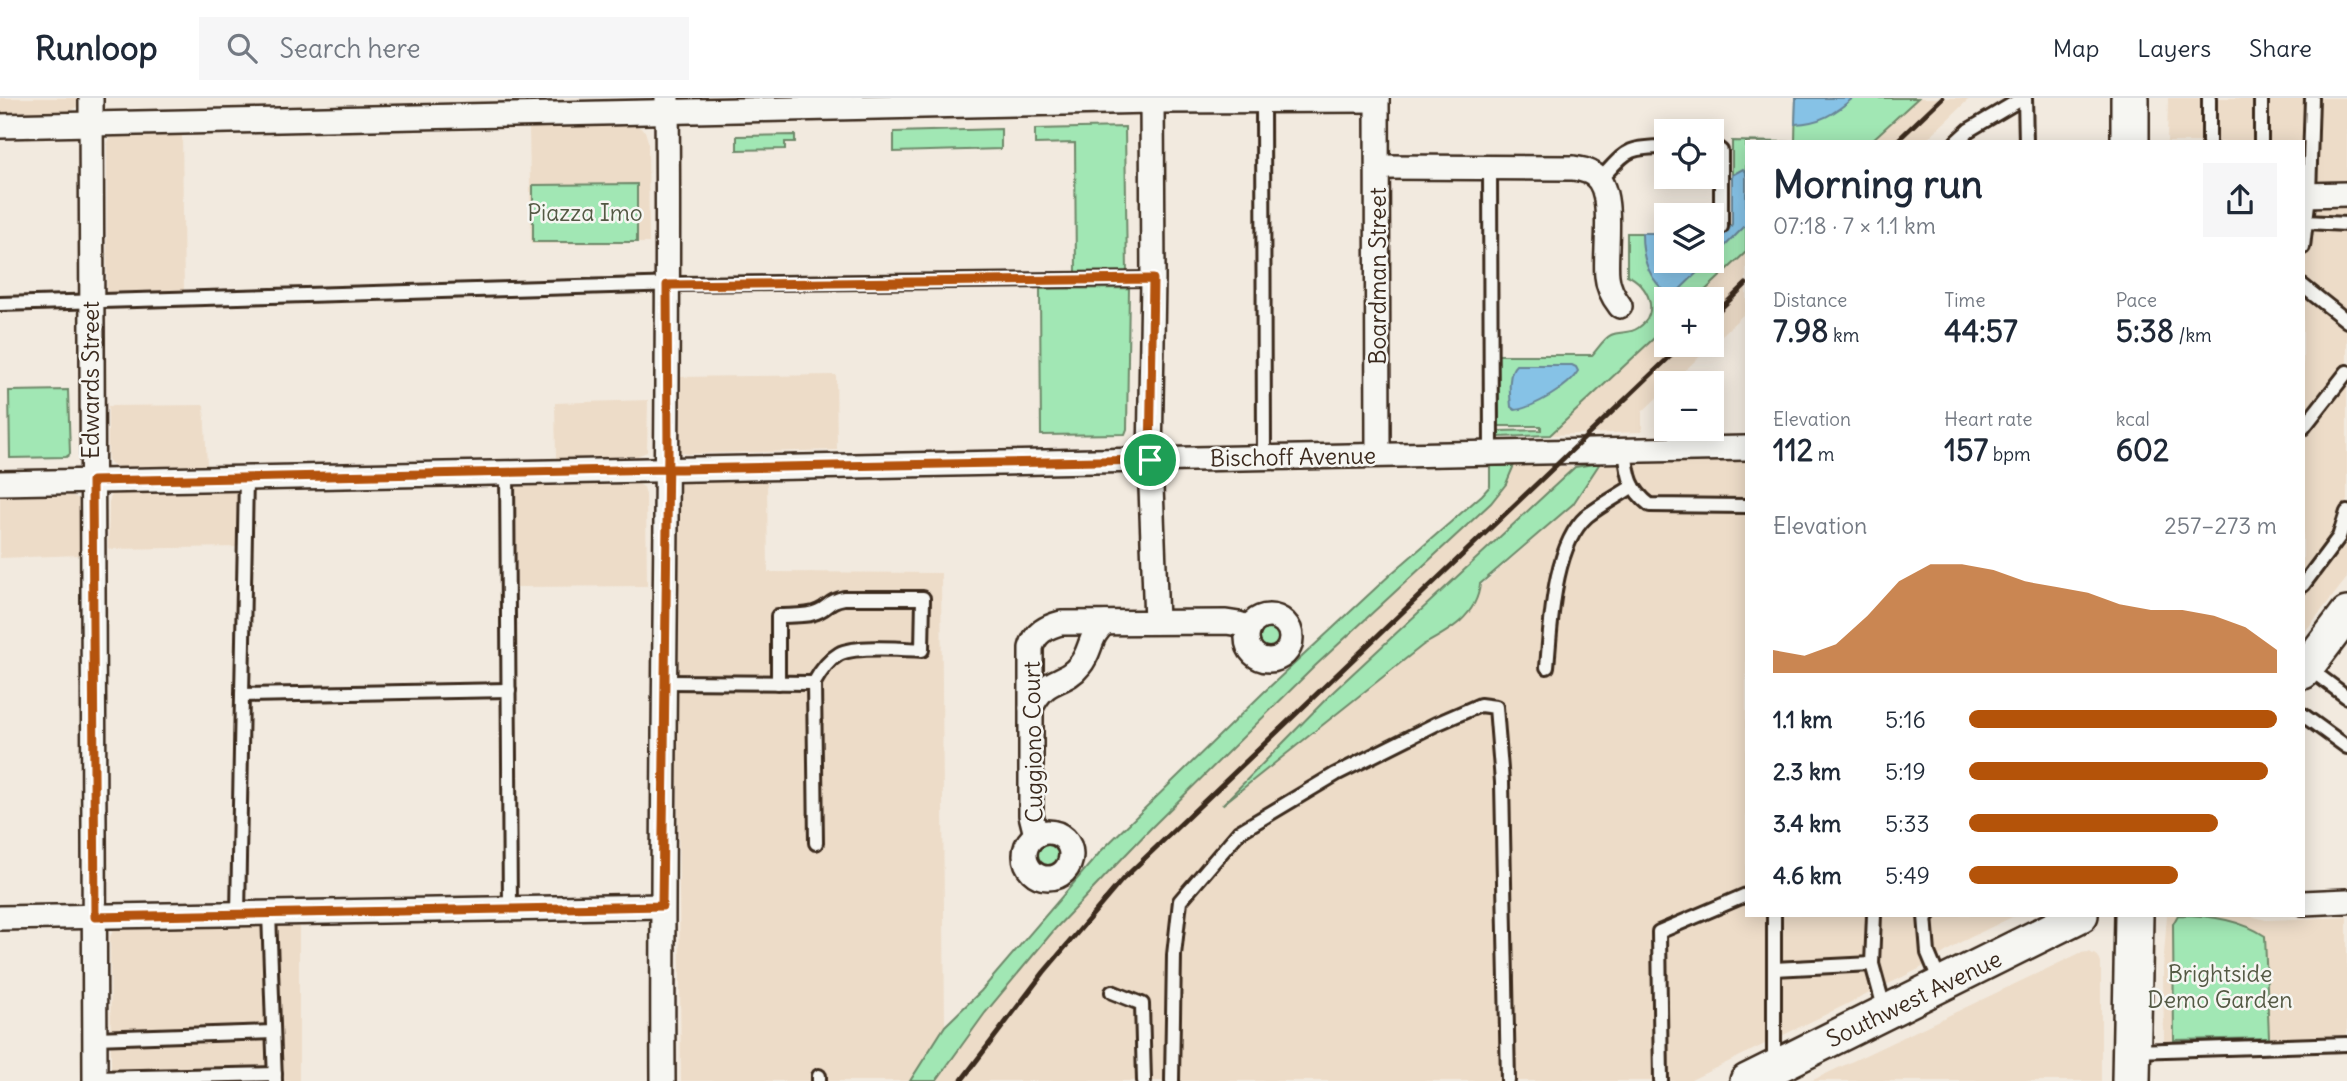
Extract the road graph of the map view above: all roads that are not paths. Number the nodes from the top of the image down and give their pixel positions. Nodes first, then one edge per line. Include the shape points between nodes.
1 (91, 98) edge
2 (2024, 98) edge
3 (2130, 98) edge
4 (2209, 98) edge
5 (2261, 98) edge
6 (2312, 98) edge
7 (1263, 99) edge
8 (1377, 99) edge
9 (1152, 100) edge
10 (1021, 101) edge
11 (792, 103) edge
12 (667, 105) edge
13 (91, 124) junction
14 (0, 126) edge
15 (1958, 140) edge
16 (2026, 140) edge
17 (2130, 140) edge
18 (2208, 140) edge
19 (2261, 140) edge
20 (1654, 147) edge
21 (1378, 167) junction
22 (1490, 167) junction
23 (1599, 180) junction
24 (2347, 194) edge
25 (2306, 195) edge
26 (2306, 222) junction
27 (2347, 224) edge
28 (2305, 230) edge
29 (1153, 279) junction
30 (667, 285) junction
31 (2305, 288) edge
32 (91, 301) junction
33 (0, 304) edge
34 (1620, 306) dead end
35 (2347, 321) edge
36 (2347, 372) edge
37 (2305, 425) edge
38 (1745, 448) edge
39 (1625, 450) junction
40 (1491, 453) junction
41 (1378, 455) junction
42 (1264, 458) junction
43 (1150, 460) junction
44 (667, 469) junction
45 (507, 472) junction
46 (246, 477) junction
47 (92, 481) junction
48 (0, 482) edge
49 (1633, 486) junction
50 (1745, 506) edge
51 (2347, 512) edge
52 (2305, 582) edge
53 (2347, 614) edge
54 (1156, 622) junction
55 (1105, 623) junction
56 (1249, 629) dead end
57 (1547, 667) dead end
58 (2305, 669) edge
59 (665, 682) junction
60 (778, 683) junction
61 (814, 683) junction
62 (509, 690) junction
63 (242, 695) junction
64 (2347, 697) edge
65 (1031, 708) junction
66 (2305, 716) edge
67 (2347, 747) edge
68 (1036, 835) dead end
69 (816, 843) dead end
70 (1745, 895) edge
71 (2347, 901) edge
72 (2305, 903) edge
73 (662, 906) junction
74 (510, 909) junction
75 (268, 913) junction
76 (237, 914) junction
77 (95, 917) junction
78 (1774, 917) edge
79 (1874, 917) edge
80 (1925, 917) edge
81 (2077, 917) edge
82 (2134, 917) edge
83 (0, 918) edge
84 (1872, 964) junction
85 (1774, 969) junction
86 (1942, 986) junction
87 (1112, 992) dead end
88 (1886, 1014) junction
89 (273, 1032) junction
90 (95, 1038) junction
91 (2347, 1044) edge
92 (2131, 1066) edge
93 (1760, 1074) edge
94 (275, 1077) edge
95 (95, 1080) edge
96 (663, 1081) edge
97 (1144, 1081) edge
98 (1172, 1081) edge
99 (1508, 1081) edge
100 (1661, 1081) edge

1 - 13 street, Edwards Street
2 - 15 lane
2 - 16 lane
3 - 17 main road
4 - 18 lane
5 - 19 lane
6 - 25 lane
7 - 8 street
7 - 9 street
7 - 42 lane
8 - 21 street, Boardman Street
9 - 10 street
9 - 29 street
10 - 11 street
11 - 12 street
12 - 13 street
12 - 30 street
13 - 14 street
13 - 32 street, Edwards Street
20 - 23 lane via 1627,152
21 - 22 street
21 - 41 street, Boardman Street
22 - 23 street via 1573,168 1586,170
22 - 40 lane
23 - 34 street via 1607,206 1607,276
24 - 25 street
25 - 26 lane
26 - 27 lane
26 - 28 lane
29 - 30 lane
29 - 43 street
30 - 32 lane
30 - 44 street
31 - 35 lane
32 - 33 lane
32 - 47 street, Edwards Street
36 - 37 lane
38 - 39 street, Bischoff Avenue
39 - 40 street, Bischoff Avenue
39 - 49 lane
40 - 41 street, Bischoff Avenue
41 - 42 street, Bischoff Avenue
42 - 43 street, Bischoff Avenue
43 - 44 street, Bischoff Avenue
43 - 54 street
44 - 45 street, Bischoff Avenue
44 - 59 street
45 - 46 street, Bischoff Avenue
45 - 62 lane
46 - 47 street, Bischoff Avenue
46 - 63 lane
47 - 48 street, Bischoff Avenue
47 - 77 street, Edwards Street
49 - 50 lane via 1637,496 1650,505
49 - 57 lane via 1586,517 1570,541 1557,578
51 - 52 lane via 2339,537
53 - 58 street
54 - 55 street
54 - 56 street via 1226,622
55 - 65 street via 1091,637 1078,668 1046,687
55 - 65 street, Cuggiono Court via 1052,625 1033,639
58 - 64 lane
59 - 60 lane
59 - 73 street
60 - 61 lane
60 - 61 lane via 778,616 814,613 844,598 923,598 922,650 841,652
61 - 69 lane
62 - 63 lane
62 - 74 lane
63 - 76 lane
65 - 68 street, Cuggiono Court via 1031,815
66 - 67 lane
70 - 100 lane via 1659,932
71 - 72 street
73 - 74 street
73 - 96 street
74 - 75 street
75 - 76 street
75 - 89 lane
76 - 77 street
77 - 83 street
77 - 90 street, Edwards Street
78 - 85 lane
79 - 84 lane
80 - 86 lane via 1928,953
81 - 86 street, Southwest Avenue
82 - 92 main road
84 - 85 lane
84 - 88 lane
85 - 93 lane
86 - 88 street, Southwest Avenue
87 - 97 lane via 1142,1004
88 - 93 street, Southwest Avenue
89 - 90 lane
89 - 94 lane
90 - 95 street, Edwards Street
91 - 92 lane
94 - 95 lane
98 - 99 lane via 1174,955 1180,901 1238,832 1336,774 1480,705 1496,707 1503,782

